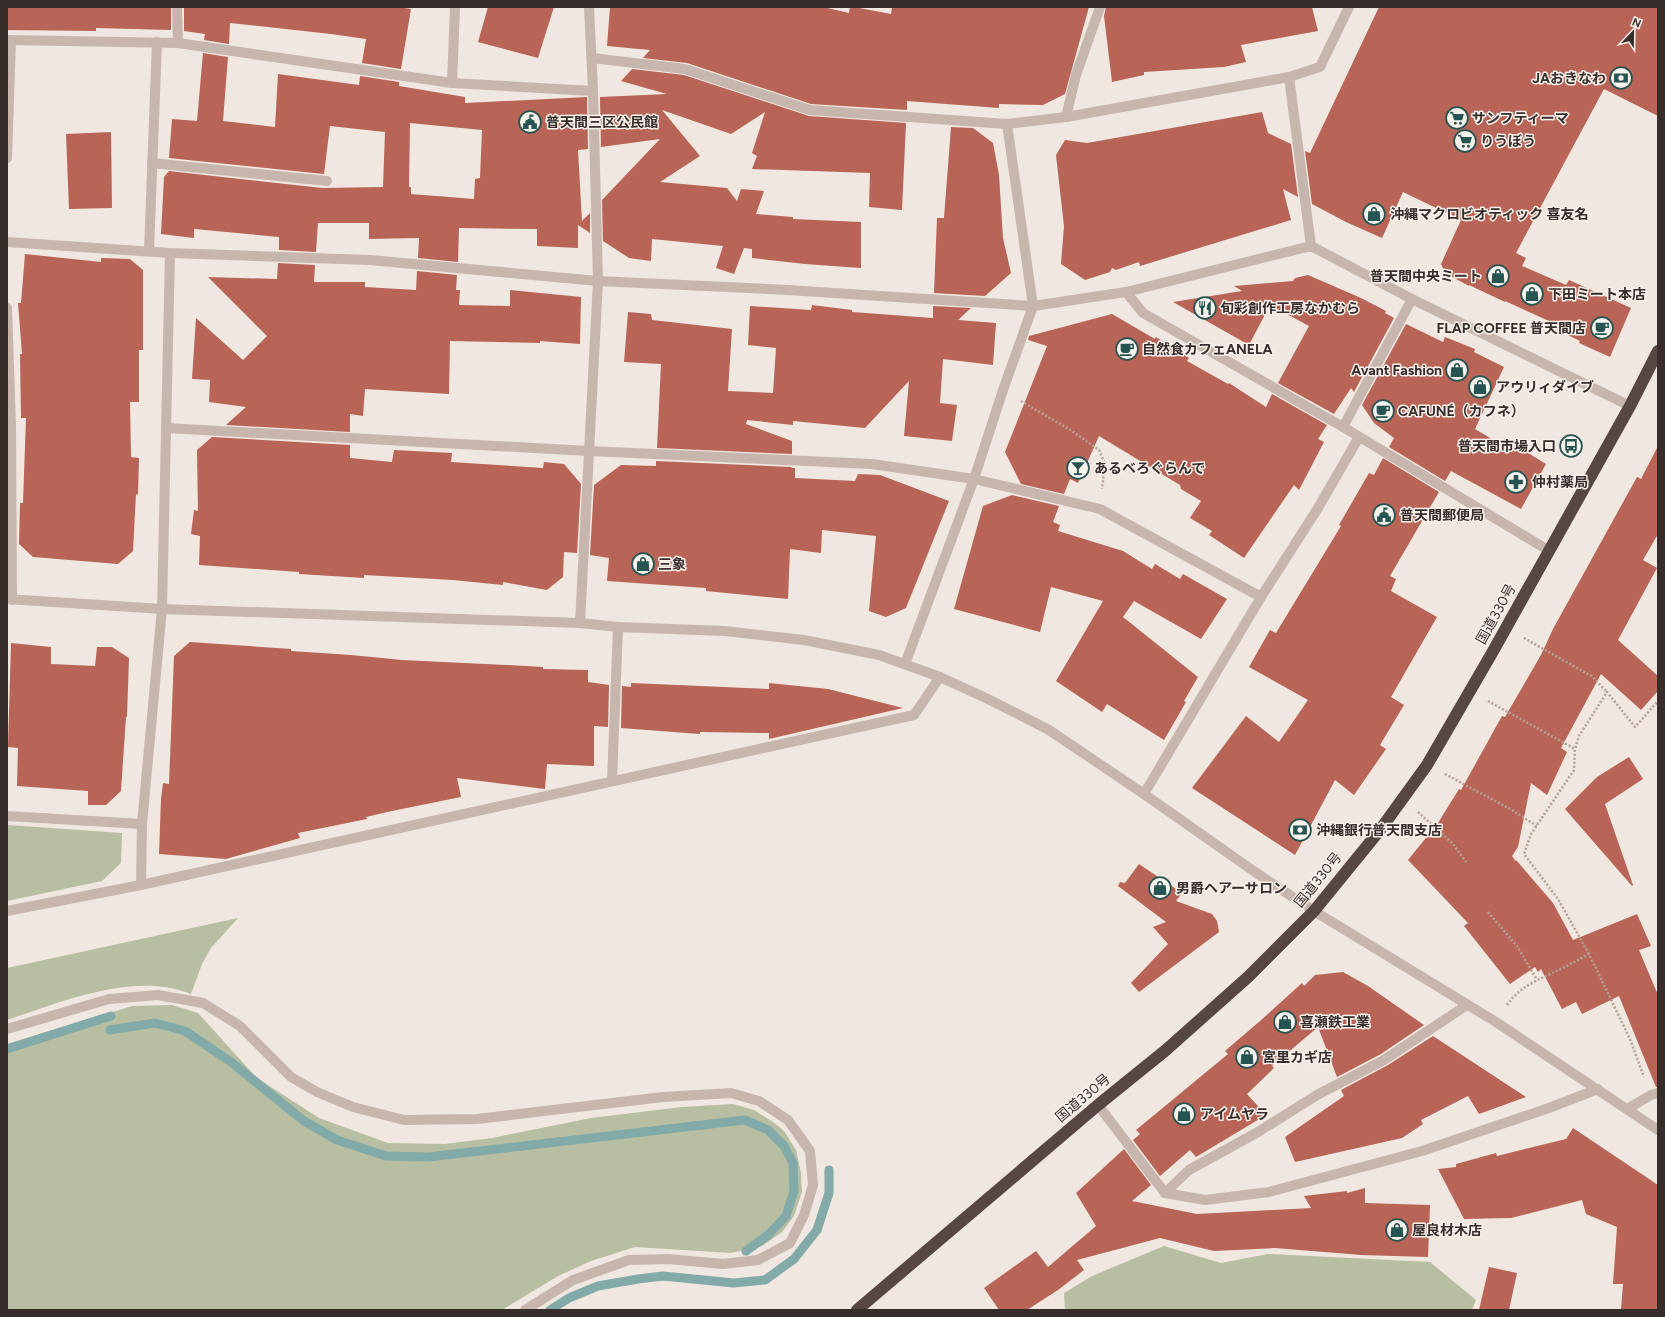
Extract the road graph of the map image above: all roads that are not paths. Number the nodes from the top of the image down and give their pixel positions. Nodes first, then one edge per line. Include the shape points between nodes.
1 (177, 7) edge
2 (455, 7) edge
3 (589, 7) edge
4 (1100, 7) edge
5 (1349, 7) edge
6 (9, 40) edge
7 (157, 42) junction
8 (178, 43) junction
9 (592, 58) junction
10 (1289, 77) junction
11 (452, 83) junction
12 (593, 91) junction
13 (1066, 118) junction
14 (1007, 124) junction
15 (7, 158) edge
16 (152, 163) junction
17 (327, 181) dead end
18 (7, 242) edge
19 (1310, 246) junction
20 (149, 251) junction
21 (170, 253) junction
22 (598, 281) junction
23 (1126, 292) junction
24 (1412, 299) junction
25 (1033, 306) junction
26 (7, 308) edge
27 (1658, 350) edge
28 (9, 396) edge
29 (1630, 406) junction
30 (1343, 427) junction
31 (166, 428) junction
32 (1359, 437) junction
33 (589, 451) junction
34 (974, 479) junction
35 (1548, 550) junction
36 (1261, 597) junction
37 (10, 600) edge
38 (162, 609) junction
39 (580, 623) junction
40 (618, 627) junction
41 (904, 664) junction
42 (940, 677) junction
43 (612, 781) junction
44 (1144, 794) junction
45 (7, 816) edge
46 (142, 824) junction
47 (141, 885) junction
48 (7, 911) edge
49 (1314, 911) junction
50 (1467, 1005) junction
51 (7, 1029) edge
52 (1598, 1090) junction
53 (1658, 1093) edge
54 (1098, 1105) junction
55 (1627, 1109) junction
56 (1658, 1130) edge
57 (1165, 1193) junction
58 (525, 1310) edge
59 (857, 1310) edge

1 - 8 street
2 - 11 street
3 - 9 street
4 - 13 street via 1076,75
5 - 10 street via 1320,68
6 - 7 street
6 - 15 street
7 - 8 street
7 - 16 street
8 - 11 street
9 - 12 street
9 - 14 street via 685,69 810,110
10 - 13 street
10 - 19 street
11 - 12 street
12 - 22 street
13 - 14 street
14 - 25 street
16 - 17 street
16 - 20 street
18 - 20 street
19 - 23 street
19 - 24 street
20 - 21 street
21 - 22 street via 370,260
21 - 31 street
22 - 25 street
22 - 33 street
23 - 25 street
23 - 30 street via 1143,313
24 - 29 street
24 - 30 street
25 - 34 street
26 - 28 street
27 - 29 highway, 国道330号
28 - 37 street
29 - 35 highway, 国道330号
30 - 32 street
31 - 33 street
31 - 38 street
32 - 35 street
32 - 36 street via 1318,508
33 - 34 street via 872,464
33 - 39 street
34 - 36 street via 1100,509
34 - 41 street
35 - 49 highway, 国道330号 via 1427,765 1380,830
36 - 44 street
37 - 38 street
38 - 39 street
38 - 46 street
39 - 40 street
40 - 41 street via 725,632 804,640 879,655
40 - 43 street
41 - 42 street
42 - 43 street via 914,715
42 - 44 street via 1049,730
43 - 47 street
44 - 49 street
45 - 46 street
46 - 47 street
47 - 48 street
49 - 50 street
49 - 54 highway, 国道330号 via 1248,977 1166,1050
50 - 52 street
50 - 57 street via 1384,1060 1317,1095 1258,1132 1189,1170
51 - 58 street via 109,999 158,995 203,1003 240,1026 291,1077 317,1092 353,1107 404,1120 477,1119 663,1096 731,1093 759,1101 788,1120 810,1151 813,1185 804,1215 790,1243 758,1260 723,1264 668,1259 629,1260 573,1280
52 - 55 street
52 - 57 street via 1422,1151 1269,1192 1205,1200
53 - 55 street
54 - 57 street
54 - 59 highway, 国道330号
55 - 56 street

